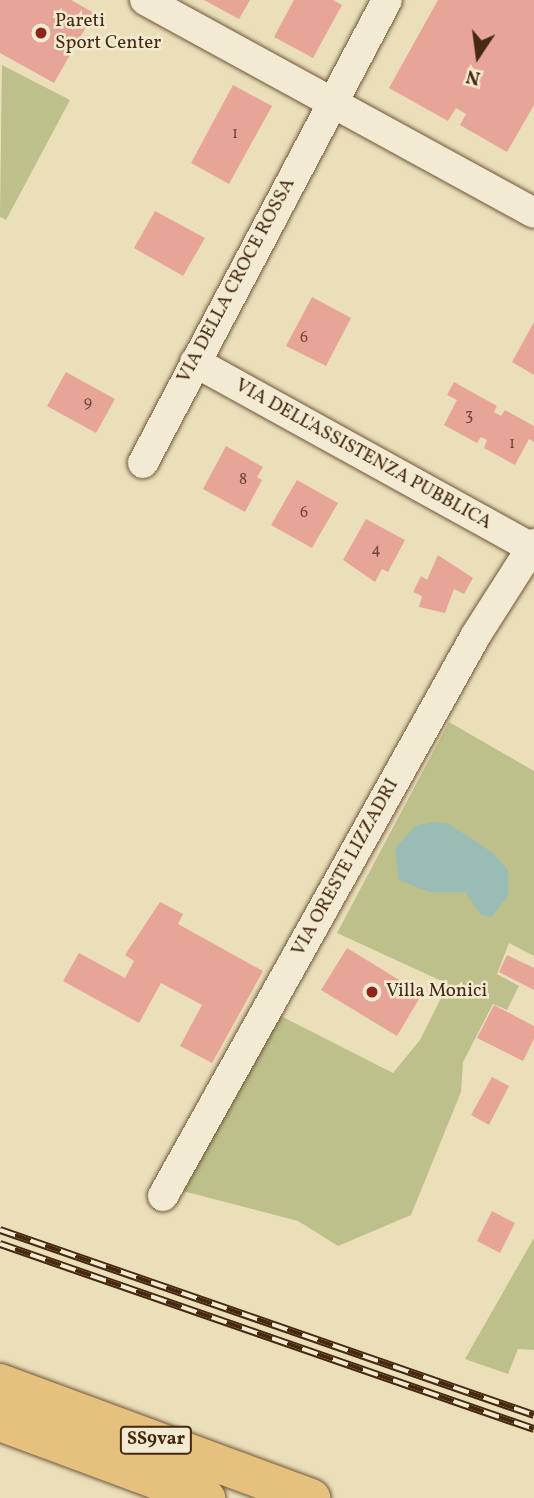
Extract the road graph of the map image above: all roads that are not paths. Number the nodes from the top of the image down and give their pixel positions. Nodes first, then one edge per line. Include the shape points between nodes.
1 (145, 0) edge
2 (387, 0) edge
3 (332, 100) junction
4 (534, 213) edge
5 (195, 362) junction
6 (143, 463) dead end
7 (533, 546) edge
8 (163, 1196) dead end
9 (0, 1383) edge
10 (0, 1422) edge
11 (206, 1498) edge
12 (311, 1498) edge

1 - 3 street
2 - 3 street, VIA DELLA CROCE ROSSA
3 - 4 street
3 - 5 street, VIA DELLA CROCE ROSSA
5 - 6 street, VIA DELLA CROCE ROSSA
5 - 7 street, VIA DELL'ASSISTENZA PUBBLICA
7 - 8 street, VIA ORESTE LIZZADRI via 480,629
9 - 12 highway, SS9var
10 - 11 highway, SS9var

